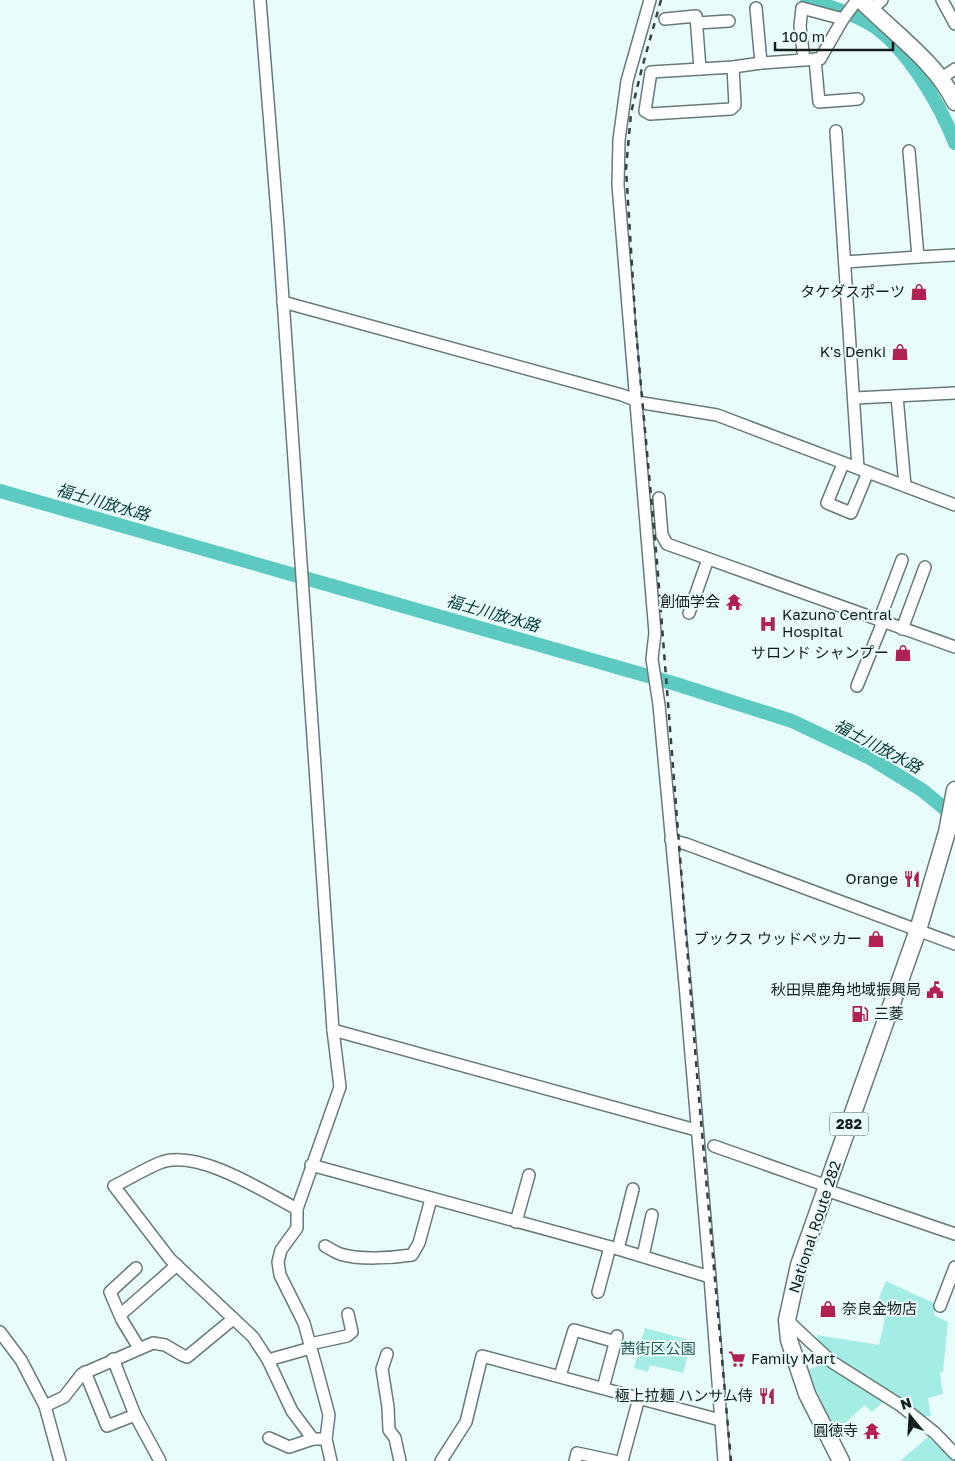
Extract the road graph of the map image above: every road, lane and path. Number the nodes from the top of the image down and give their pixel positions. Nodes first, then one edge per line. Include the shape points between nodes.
1 (260, 0) edge
2 (650, 0) edge
3 (942, 0) edge
4 (865, 3) edge
5 (756, 8) dead end
6 (843, 18) junction
7 (665, 19) dead end
8 (729, 21) dead end
9 (697, 23) junction
10 (955, 24) edge
11 (809, 59) junction
12 (761, 63) junction
13 (733, 67) junction
14 (955, 68) edge
15 (700, 69) junction
16 (940, 79) junction
17 (858, 99) dead end
18 (955, 102) edge
19 (836, 130) dead end
20 (909, 151) dead end
21 (955, 255) edge
22 (918, 257) junction
23 (845, 262) junction
24 (283, 302) junction
25 (955, 392) edge
26 (897, 396) junction
27 (855, 398) junction
28 (634, 400) junction
29 (843, 464) junction
30 (863, 470) junction
31 (904, 486) junction
32 (658, 498) dead end
33 (955, 505) edge
34 (708, 558) junction
35 (902, 560) dead end
36 (925, 567) dead end
37 (689, 613) dead end
38 (881, 621) junction
39 (902, 629) junction
40 (955, 646) edge
41 (857, 686) dead end
42 (954, 794) edge
43 (951, 837) edge
44 (672, 840) junction
45 (918, 930) junction
46 (955, 944) edge
47 (333, 1030) junction
48 (696, 1130) junction
49 (714, 1146) dead end
50 (311, 1165) junction
51 (529, 1175) dead end
52 (827, 1188) junction
53 (633, 1189) dead end
54 (431, 1199) junction
55 (297, 1209) junction
56 (652, 1215) dead end
57 (516, 1222) junction
58 (955, 1234) edge
59 (325, 1246) dead end
60 (614, 1248) junction
61 (642, 1256) junction
62 (177, 1265) junction
63 (955, 1266) edge
64 (136, 1268) dead end
65 (710, 1277) junction
66 (598, 1292) dead end
67 (940, 1306) dead end
68 (348, 1314) dead end
69 (120, 1315) junction
70 (233, 1318) junction
71 (787, 1320) junction
72 (0, 1332) edge
73 (311, 1346) junction
74 (139, 1348) junction
75 (387, 1354) dead end
76 (113, 1360) junction
77 (268, 1360) junction
78 (85, 1372) junction
79 (560, 1376) junction
80 (603, 1388) junction
81 (639, 1398) junction
82 (45, 1406) junction
83 (135, 1415) junction
84 (720, 1420) junction
85 (269, 1438) dead end
86 (312, 1438) junction
87 (326, 1439) junction
88 (955, 1454) edge
89 (60, 1461) edge
90 (160, 1461) edge
91 (331, 1461) edge
92 (400, 1461) edge
93 (441, 1461) edge
94 (575, 1461) edge
95 (614, 1461) edge
96 (622, 1461) edge
97 (724, 1461) edge
98 (841, 1461) edge

1 - 24 street
2 - 28 street via 627,81 619,140 618,184
3 - 10 street
4 - 6 street
4 - 16 highway
5 - 12 street
6 - 11 street via 820,59
6 - 11 street via 802,8 800,26
7 - 9 street via 696,16
8 - 9 street
9 - 15 street
11 - 12 street
11 - 17 street via 819,102
12 - 13 street
13 - 15 street
13 - 15 street via 735,105 731,109 650,114 645,111 651,72
14 - 16 street
16 - 18 highway
19 - 23 street
20 - 22 street
21 - 22 street
22 - 23 street
23 - 27 street
24 - 28 street
24 - 47 street
25 - 26 street
26 - 27 street
26 - 31 street
27 - 30 street
28 - 29 street via 717,415
28 - 44 street via 655,633 652,658
29 - 30 street
29 - 30 street via 827,503 851,513
30 - 31 street
31 - 33 street
32 - 34 street via 662,535 667,544
34 - 37 street
34 - 38 street
35 - 38 street
36 - 39 street
38 - 39 street
38 - 41 street
39 - 40 street
42 - 43 highway, National Route 282 / 282
43 - 45 highway, National Route 282 / 282
44 - 45 street
44 - 48 street
45 - 46 street
45 - 52 highway, National Route 282 / 282
47 - 48 street
47 - 50 street via 340,1087
48 - 65 street
49 - 52 street
50 - 54 street
50 - 55 street
51 - 57 street
52 - 58 street
52 - 71 highway, National Route 282 / 282 via 799,1265
53 - 60 street
54 - 57 street
54 - 59 street via 419,1243 412,1255 353,1257
55 - 62 street via 228,1173 190,1161 162,1162 114,1186
55 - 73 street via 297,1228 281,1250 278,1262 280,1275 304,1323
56 - 61 street
57 - 60 street
60 - 61 street
60 - 66 street
61 - 65 street
62 - 69 street
62 - 70 street
63 - 67 street
64 - 69 street via 111,1290
65 - 84 street
68 - 73 street via 352,1332
69 - 74 street
70 - 74 street via 187,1357 153,1342
70 - 77 street via 253,1337
71 - 88 street via 832,1362 900,1405
71 - 98 highway, National Route 282 / 282 via 789,1340 807,1394
72 - 82 street via 21,1360
73 - 77 street
73 - 87 street via 329,1415
74 - 76 street
75 - 92 street via 382,1369 388,1430 395,1438
76 - 78 street
76 - 83 street
77 - 86 street via 292,1411
78 - 82 street via 64,1397
78 - 83 street via 108,1426
79 - 80 street
79 - 80 street via 574,1330 616,1340
79 - 93 street via 482,1356 466,1422
80 - 81 street
81 - 84 street
81 - 96 street
82 - 89 street
83 - 90 street
84 - 97 street
85 - 86 street via 289,1447
86 - 87 street
87 - 91 street
94 - 95 street via 577,1453

